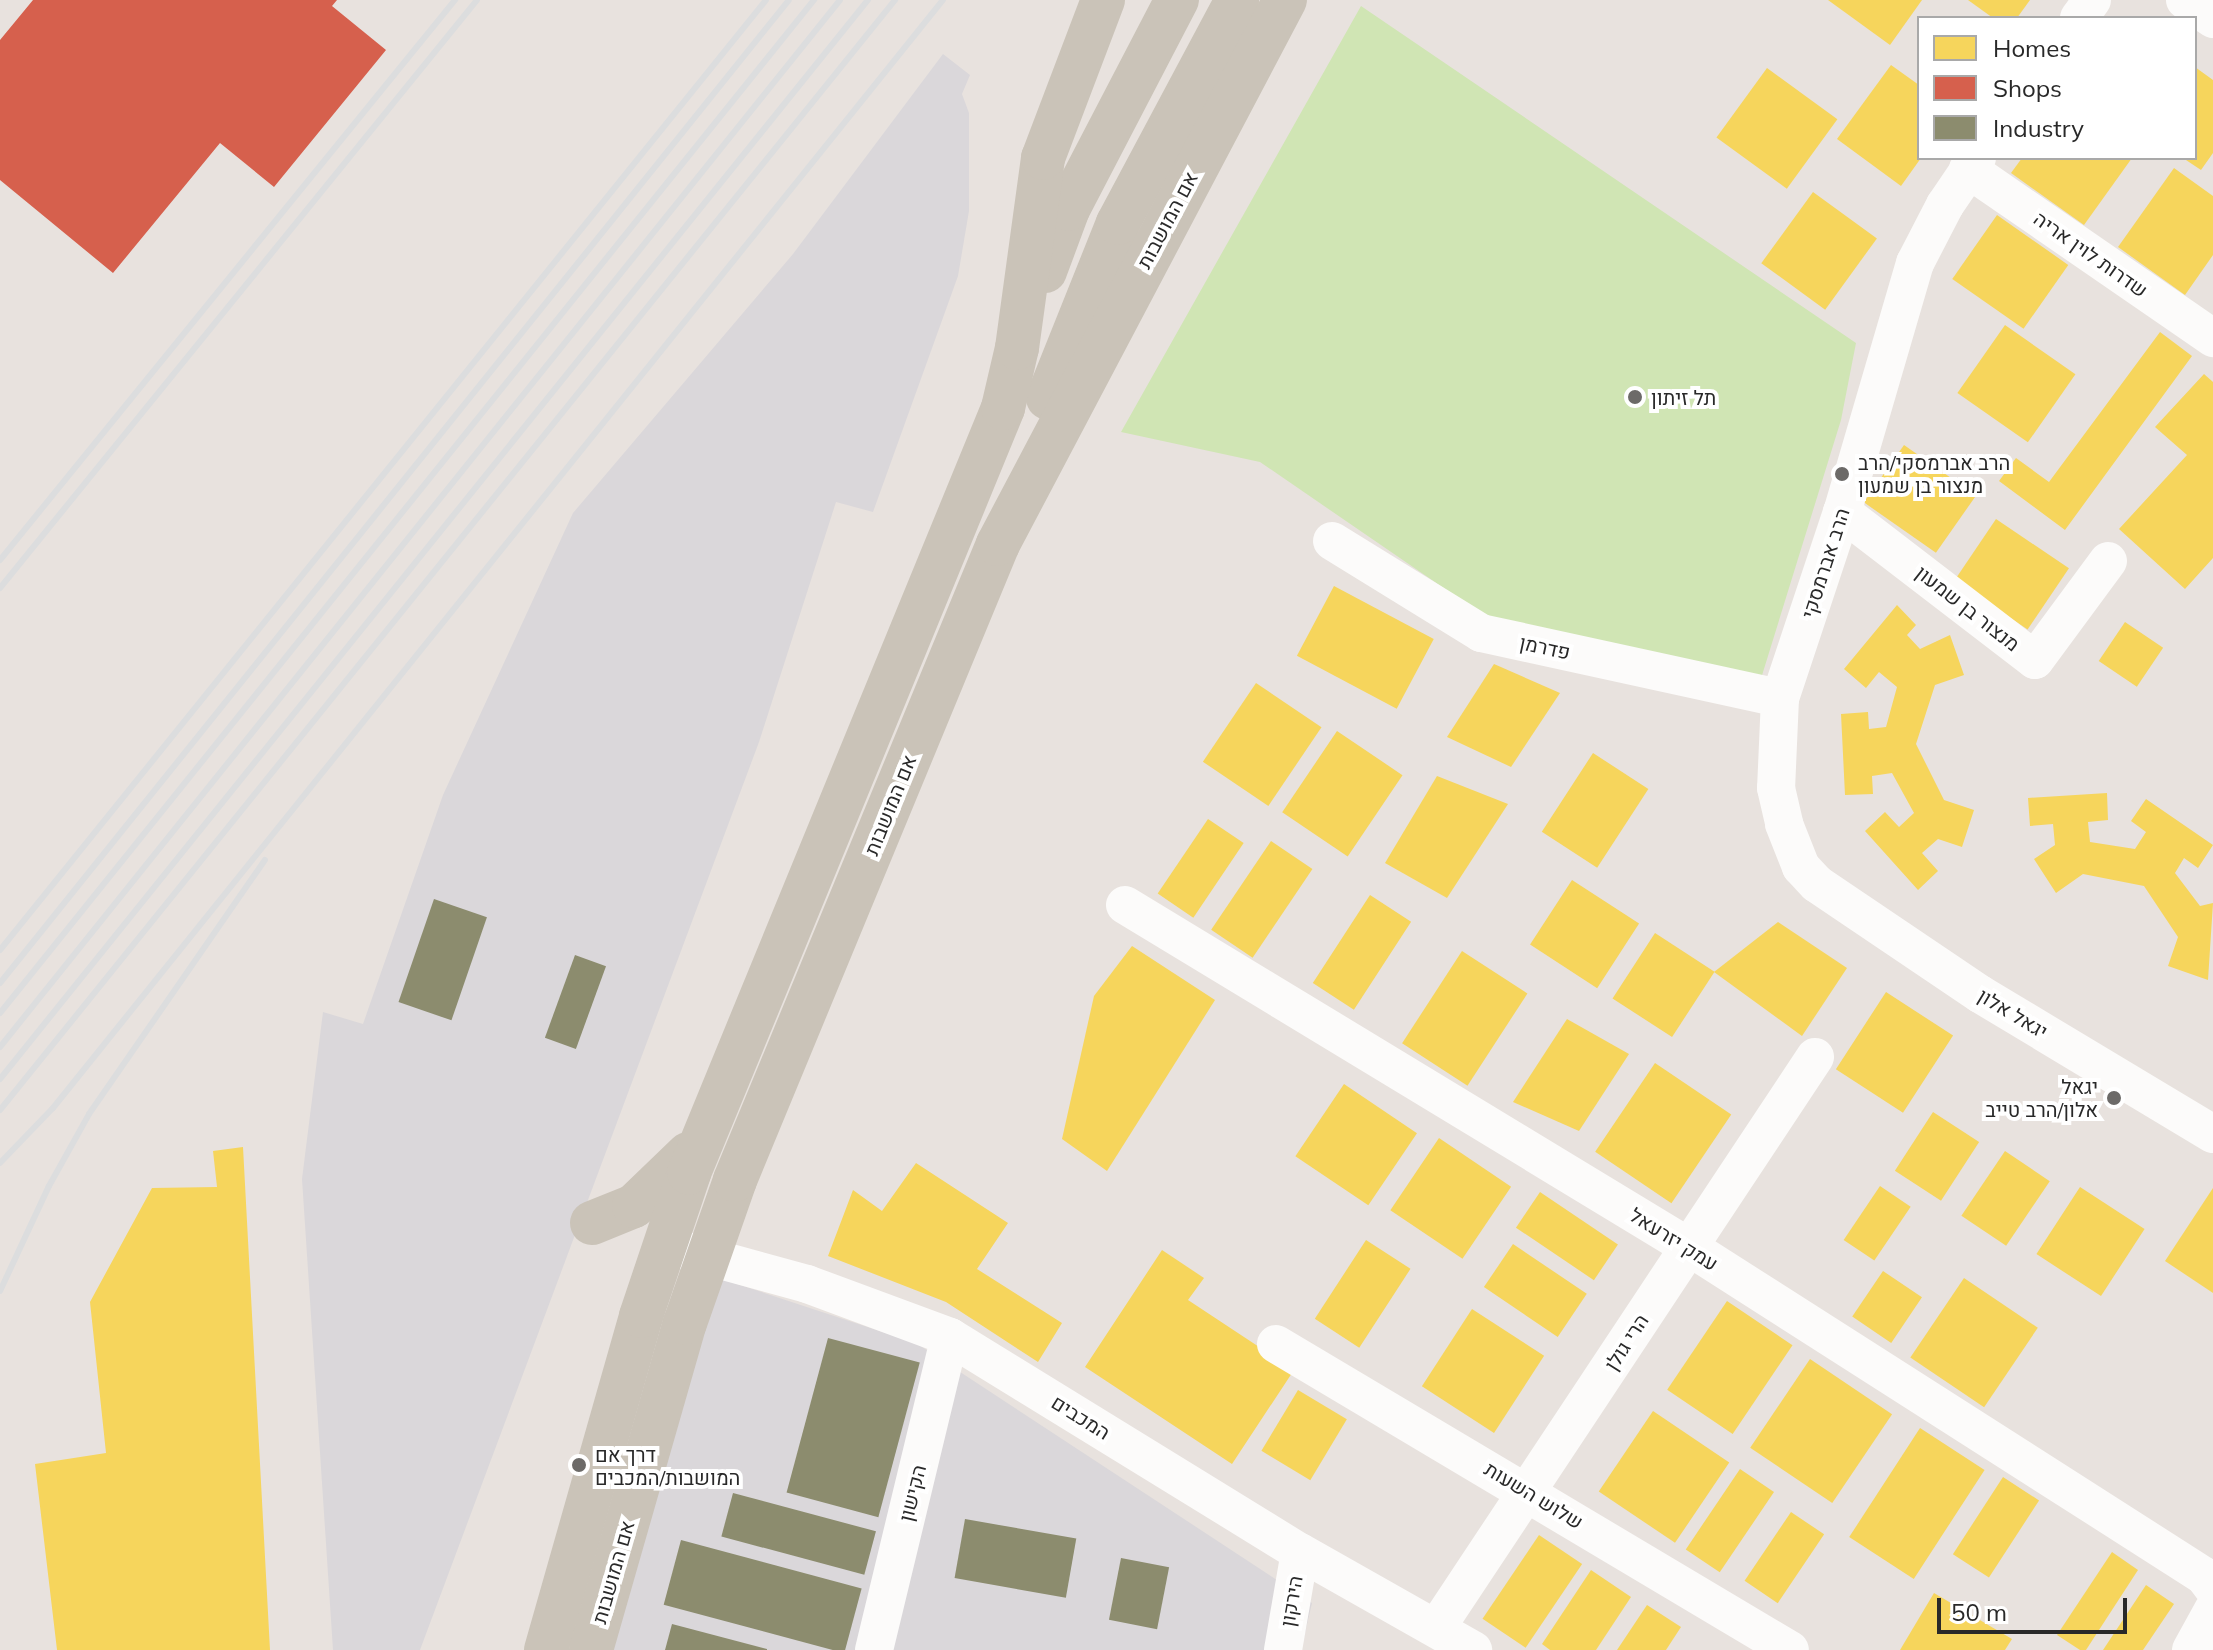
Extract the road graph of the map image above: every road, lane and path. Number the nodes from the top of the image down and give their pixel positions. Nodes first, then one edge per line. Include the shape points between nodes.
1 (1103, 0) edge
2 (1177, 0) edge
3 (1237, 0) edge
4 (1285, 0) edge
5 (2185, 0) edge
6 (2213, 19) edge
7 (1973, 164) edge
8 (2213, 338) edge
9 (1017, 348) junction
10 (1842, 512) junction
11 (1332, 541) dead end
12 (998, 544) junction
13 (2108, 561) dead end
14 (1780, 698) junction
15 (1817, 884) joint
16 (1125, 905) dead end
17 (1815, 1057) dead end
18 (706, 1129) junction
19 (2213, 1134) edge
20 (592, 1223) dead end
21 (663, 1244) junction
22 (1689, 1247) junction
23 (707, 1257) junction
24 (950, 1337) junction
25 (1276, 1344) dead end
26 (1528, 1491) junction
27 (1300, 1552) junction
28 (2213, 1588) edge
29 (2213, 1610) edge
30 (1437, 1627) junction
31 (546, 1650) edge
32 (591, 1650) edge
33 (874, 1650) edge
34 (1283, 1650) edge
35 (1473, 1650) edge
36 (1790, 1650) edge
37 (2191, 1650) edge

1 - 9 main road via 1043,158
2 - 9 main road via 1068,209
3 - 12 main road via 1179,102 1089,291
4 - 12 main road, אם המושבות
5 - 6 street
7 - 8 street, שדרות לוין אריה
7 - 10 street, הרב אברמסקי via 1915,263
9 - 18 main road via 988,451
10 - 13 street, מנצור בן שמעון via 2035,660
10 - 14 street, הרב אברמסקי
11 - 14 street, פדרמן via 1481,633
12 - 23 main road, אם המושבות
14 - 15 street, הרב אברמסקי via 1776,788 1801,867
15 - 19 street, יגאל אלון via 1980,994
16 - 22 street, עמק יזרעאל
17 - 22 street, הרי גולן
18 - 20 main road via 654,1191
18 - 21 main road
21 - 23 street, המכבים
21 - 31 main road
22 - 26 street, הרי גולן
22 - 28 street, עמק יזרעאל via 2204,1576
23 - 24 street, המכבים via 807,1284
23 - 32 main road, אם המושבות
24 - 27 street, המכבים
24 - 33 street, הקישון
25 - 26 street, שלוש השעות
26 - 30 street, הרי גולן
26 - 36 street, שלוש השעות
27 - 30 street, המכבים
27 - 34 street, הירקון
29 - 37 street
30 - 35 street, המכבים

